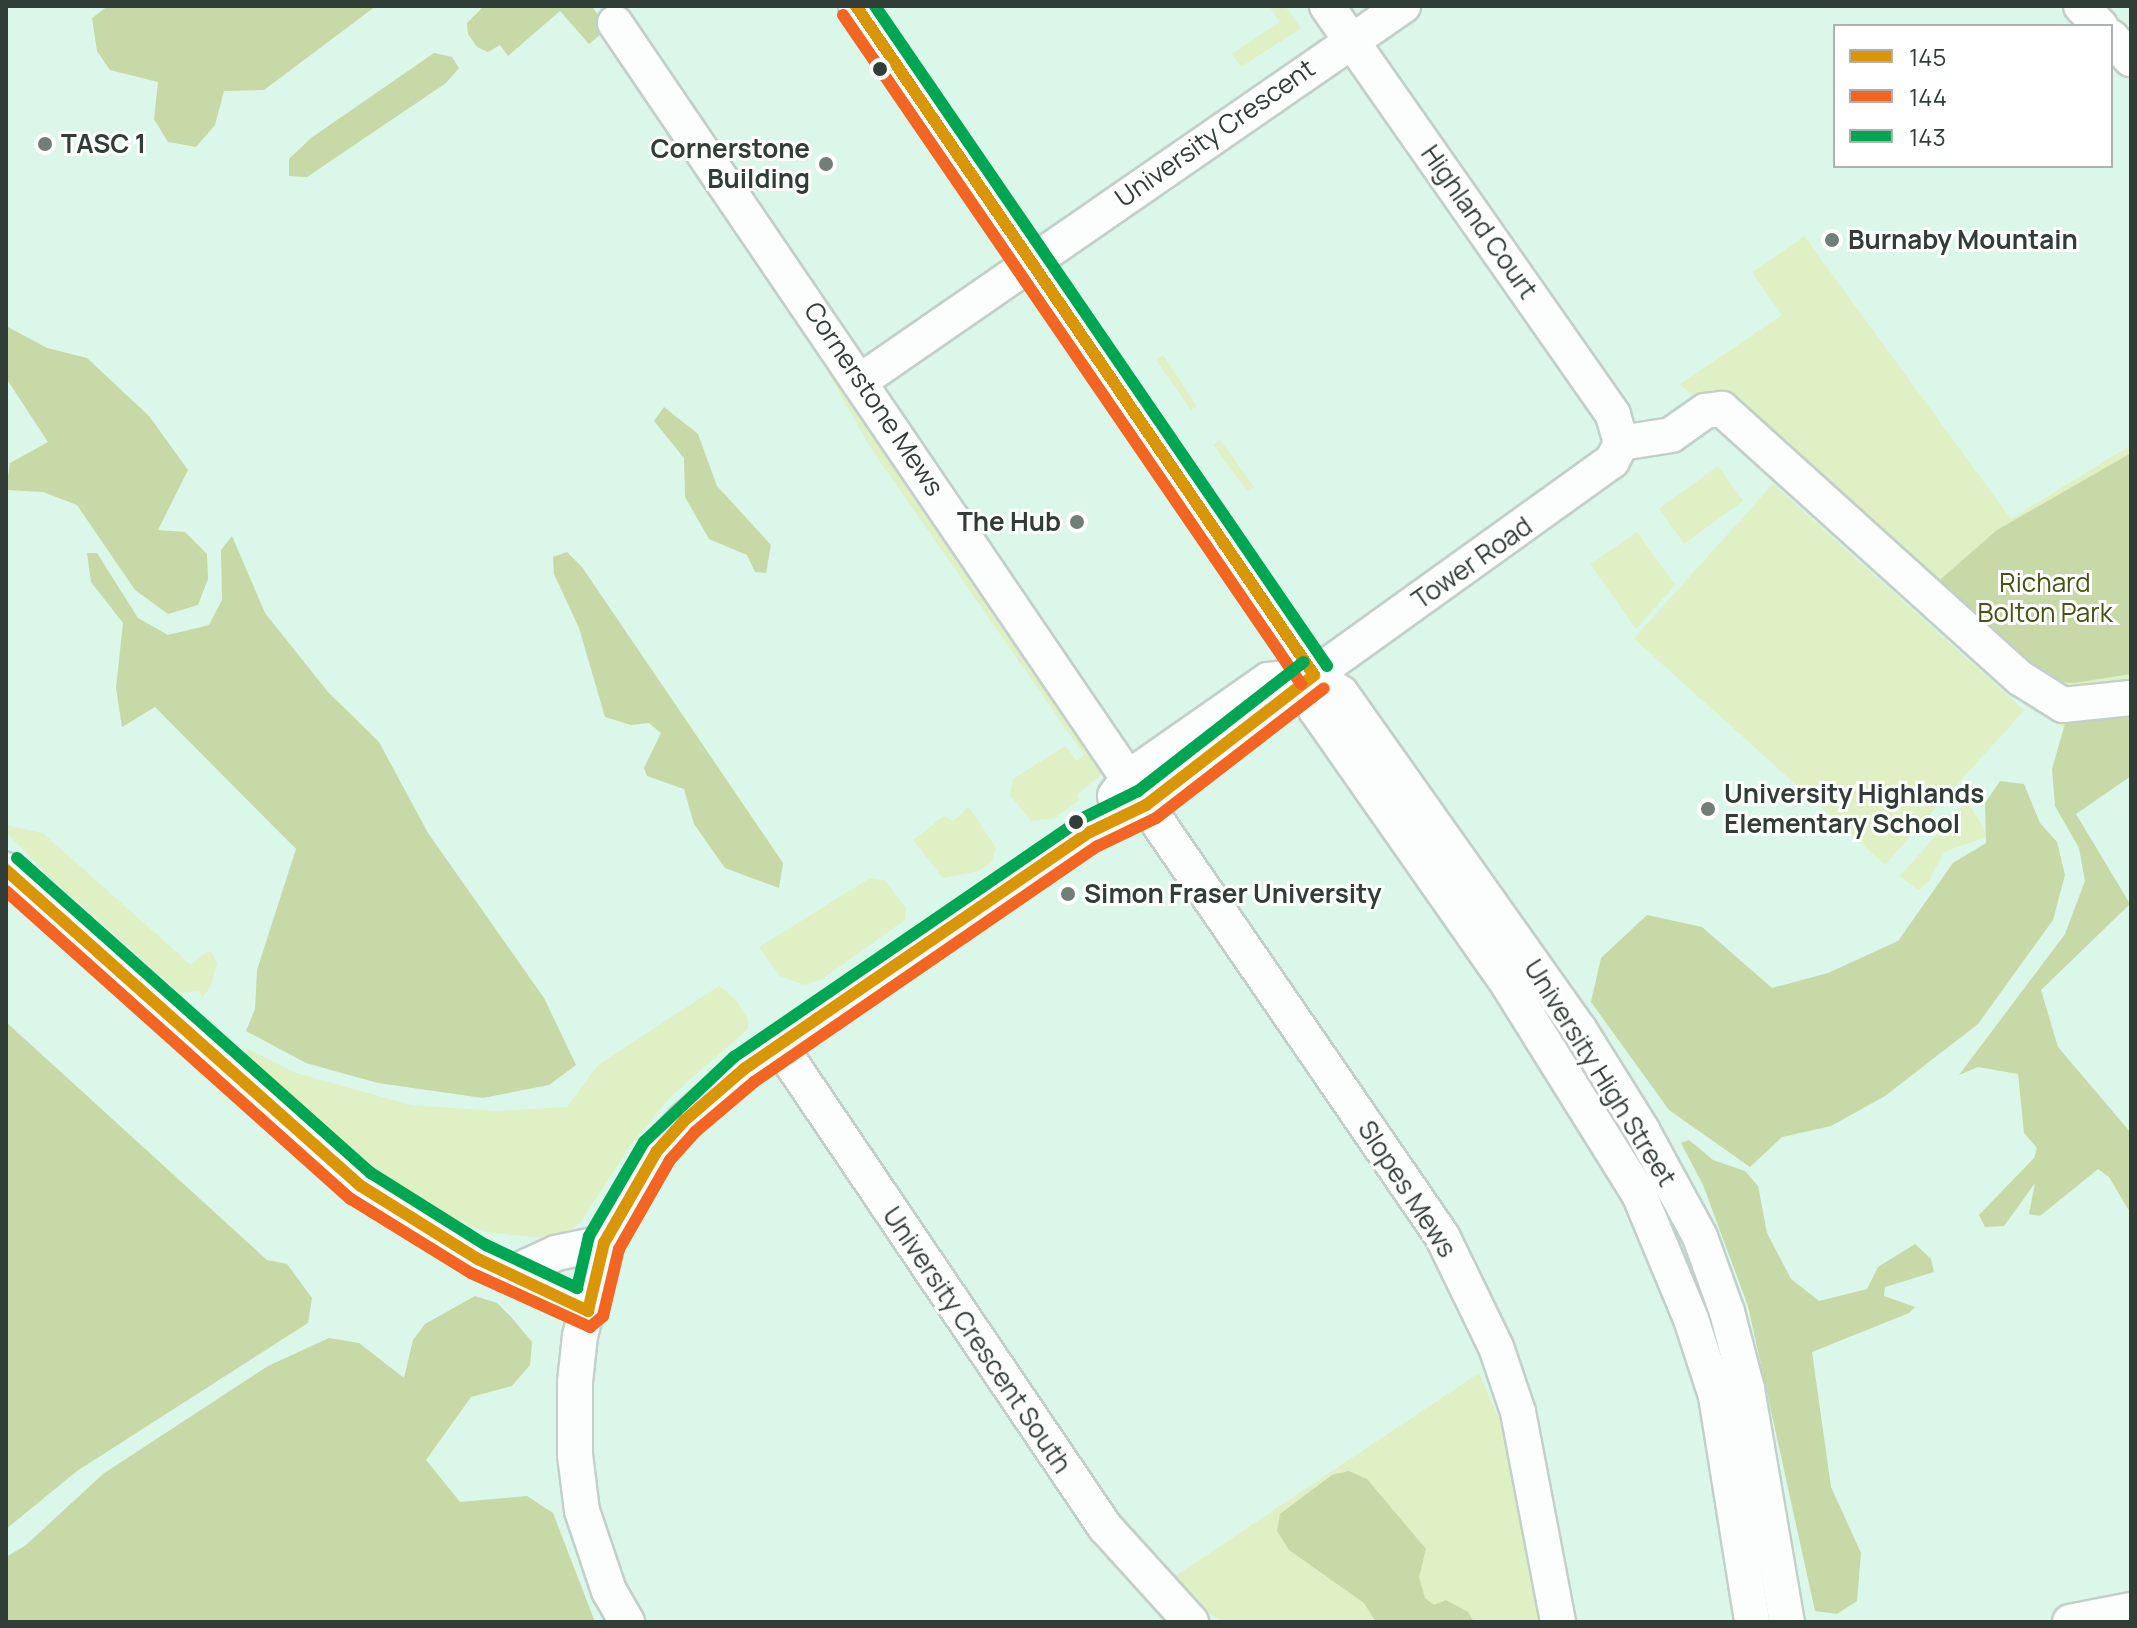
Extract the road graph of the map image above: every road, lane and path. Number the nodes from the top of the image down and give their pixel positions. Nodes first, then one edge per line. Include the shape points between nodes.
1 (856, 6) edge
2 (1327, 6) edge
3 (1403, 6) edge
4 (2081, 6) edge
5 (615, 23) dead end
6 (2098, 24) edge
7 (1352, 39) junction
8 (2113, 39) edge
9 (2131, 59) edge
10 (1031, 263) junction
11 (862, 380) junction
12 (1621, 443) junction
13 (1314, 675) junction
14 (2131, 698) edge
15 (1137, 791) junction
16 (6, 870) edge
17 (779, 1045) junction
18 (604, 1243) junction
19 (508, 1275) junction
20 (588, 1311) junction
21 (2131, 1610) edge
22 (627, 1622) edge
23 (1191, 1622) edge
24 (1558, 1622) edge
25 (1752, 1622) edge
26 (1787, 1622) edge
27 (2070, 1622) edge

1 - 10 street, University High Street
2 - 7 street, Highland Court
3 - 7 street, University Crescent
4 - 6 street
5 - 11 street, Cornerstone Mews
7 - 10 street, University Crescent
7 - 12 street, Highland Court via 1613,415
8 - 9 street
10 - 11 street, University Crescent
10 - 13 street, University High Street
11 - 15 street, Cornerstone Mews
12 - 13 street, Tower Road via 1612,461
12 - 14 street via 1671,435 1705,411 1722,409 2020,678 2063,705
13 - 15 street, Tower Road via 1268,680
13 - 25 street, University High Street via 1316,710 1504,978 1639,1194 1691,1319 1716,1396
13 - 26 street, University High Street via 1341,693 1579,1029 1700,1237 1747,1389
15 - 17 street, Tower Road via 1090,832
15 - 24 street, Slopes Mews via 1442,1236 1496,1347 1518,1412
16 - 19 street via 361,1186 418,1226
17 - 18 street, Tower Road via 684,1121 657,1151
17 - 23 street, University Crescent South via 1105,1527
18 - 19 street via 556,1253
18 - 20 street, Tower Road
19 - 20 street
20 - 22 street, Tower Road via 575,1382 582,1511 609,1591
21 - 27 street

